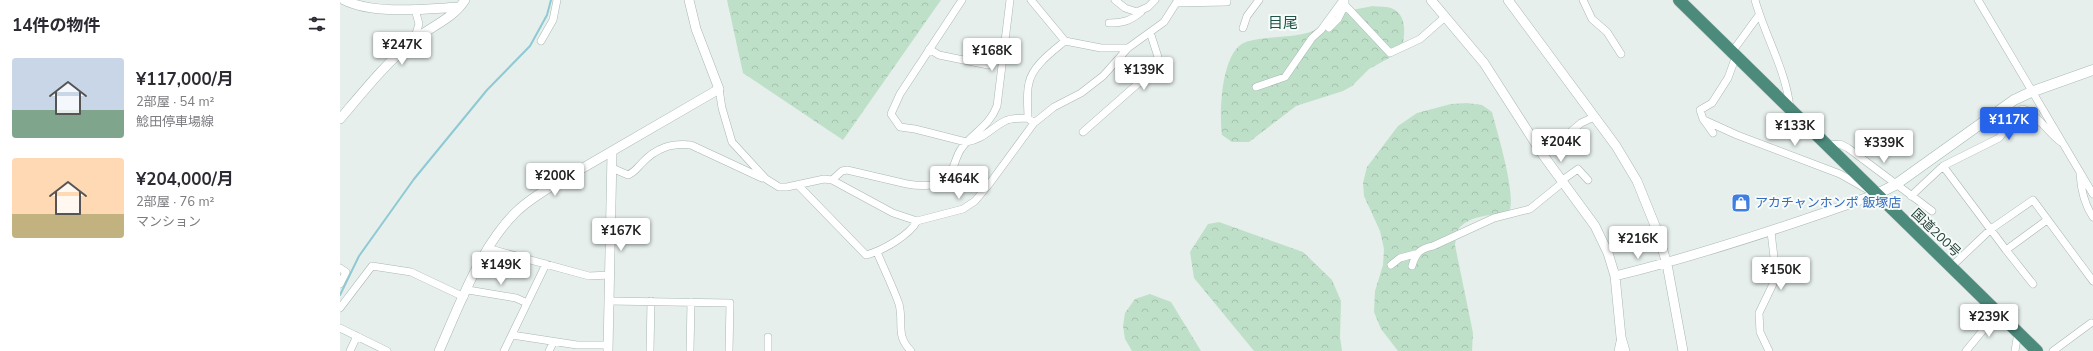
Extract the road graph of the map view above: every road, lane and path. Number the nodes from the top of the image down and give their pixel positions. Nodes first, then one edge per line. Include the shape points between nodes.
1 (344, 0) edge
2 (557, 0) edge
3 (689, 0) edge
4 (962, 0) edge
5 (1010, 0) edge
6 (1031, 0) edge
7 (1115, 0) edge
8 (1154, 0) edge
9 (1227, 0) edge
10 (1259, 0) edge
11 (1430, 0) edge
12 (1508, 0) edge
13 (1583, 0) edge
14 (1679, 0) edge
15 (1755, 0) edge
16 (1978, 0) edge
17 (464, 2) edge
18 (1177, 2) edge
19 (1344, 2) edge
20 (415, 9) junction
21 (1142, 12) junction
22 (1759, 15) junction
23 (1445, 17) junction
24 (1109, 23) dead end
25 (1243, 28) dead end
26 (1329, 28) dead end
27 (1150, 32) junction
28 (414, 40) junction
29 (541, 41) dead end
30 (1065, 41) junction
31 (1128, 48) junction
32 (929, 50) junction
33 (1621, 54) dead end
34 (1734, 54) junction
35 (988, 65) dead end
36 (2093, 70) edge
37 (1256, 87) dead end
38 (719, 89) junction
39 (2032, 91) junction
40 (1790, 108) junction
41 (1594, 116) junction
42 (1028, 118) junction
43 (340, 119) edge
44 (1704, 120) junction
45 (1034, 124) junction
46 (1083, 132) dead end
47 (1713, 133) dead end
48 (966, 142) junction
49 (2062, 142) junction
50 (1827, 145) junction
51 (612, 153) junction
52 (1543, 155) junction
53 (1944, 166) junction
54 (612, 168) junction
55 (2080, 172) junction
56 (766, 180) junction
57 (832, 180) junction
58 (1588, 180) dead end
59 (1562, 182) junction
60 (798, 185) junction
61 (1895, 185) junction
62 (1877, 194) junction
63 (2093, 194) edge
64 (1911, 196) junction
65 (1932, 211) dead end
66 (2093, 217) edge
67 (2048, 220) junction
68 (917, 221) junction
69 (1990, 229) junction
70 (1771, 232) junction
71 (487, 248) junction
72 (2006, 250) junction
73 (877, 252) junction
74 (1415, 254) junction
75 (546, 264) junction
76 (1667, 264) junction
77 (1391, 265) dead end
78 (1412, 266) dead end
79 (1951, 267) junction
80 (340, 268) edge
81 (610, 275) junction
82 (1615, 276) junction
83 (2093, 281) edge
84 (340, 284) edge
85 (2033, 284) dead end
86 (466, 293) junction
87 (609, 301) junction
88 (651, 301) junction
89 (691, 302) junction
90 (527, 303) junction
91 (340, 308) edge
92 (1997, 313) junction
93 (2092, 324) edge
94 (340, 328) edge
95 (2018, 332) junction
96 (512, 335) junction
97 (357, 336) junction
98 (768, 337) dead end
99 (1621, 337) junction
100 (553, 342) junction
101 (608, 348) edge
102 (350, 351) edge
103 (387, 351) edge
104 (439, 351) edge
105 (504, 351) edge
106 (549, 351) edge
107 (650, 351) edge
108 (690, 351) edge
109 (729, 351) edge
110 (768, 351) edge
111 (911, 351) edge
112 (1618, 351) edge
113 (1625, 351) edge
114 (1683, 351) edge
115 (1768, 351) edge
116 (1966, 351) edge
117 (2015, 351) edge
118 (2037, 351) edge
119 (2053, 351) edge

1 - 20 street via 354,5
2 - 29 street via 553,20
3 - 38 street via 696,29
4 - 32 street
5 - 48 street via 997,106 986,126
6 - 30 street
7 - 21 street via 1129,10
8 - 21 street
9 - 18 street
10 - 25 street via 1247,16
11 - 23 street
12 - 41 street
13 - 33 street via 1592,19 1607,32
14 - 34 highway, 国道200号
15 - 22 street
16 - 39 street
17 - 20 street
17 - 28 street
18 - 27 street via 1164,22
19 - 23 street via 1390,53 1420,39
19 - 26 street via 1338,19
19 - 37 street via 1312,38 1285,77
20 - 28 street via 419,24
21 - 24 street via 1132,20
22 - 34 street
22 - 40 street via 1788,89
23 - 52 street via 1484,63
27 - 31 street
27 - 46 street via 1158,57 1158,66
28 - 43 street via 380,72
30 - 31 street via 1101,48
30 - 42 street via 1032,73 1029,83
31 - 45 street via 1103,76 1081,93 1054,107
32 - 35 street via 939,56
32 - 48 street via 900,94 891,114 900,127
34 - 40 highway, 国道200号
34 - 44 street via 1728,78 1712,103 1700,110
36 - 39 main road
38 - 51 street
38 - 56 street via 732,142
39 - 49 street
39 - 61 main road via 2014,100
40 - 50 highway, 国道200号
41 - 52 street
41 - 76 street via 1616,146 1636,181 1656,228
42 - 45 street
42 - 48 street via 1006,120 986,135 975,141
44 - 47 street
44 - 62 street via 1840,174
45 - 68 street via 975,201 964,209
48 - 57 street via 949,176 936,184 907,184 847,170
49 - 53 street via 2052,136 2032,112 2022,109 1999,138
49 - 55 street
50 - 61 street via 1840,144 1848,148
50 - 62 highway, 国道200号
51 - 54 street
51 - 71 street via 532,199 502,226
52 - 59 street
53 - 64 street
53 - 69 street
54 - 56 street via 628,175 652,152 682,144 691,145
54 - 81 street
55 - 63 street
55 - 66 street via 2081,190
56 - 60 street via 779,187
57 - 60 street via 824,179
57 - 68 street via 893,213
58 - 59 street via 1578,169
59 - 74 street via 1530,209 1494,218
59 - 82 street via 1595,226
60 - 73 street via 866,255
61 - 62 main road
61 - 64 street
62 - 70 street
62 - 79 highway, 国道200号
64 - 65 street
67 - 69 street via 2033,200
67 - 72 street
67 - 83 street
68 - 73 street via 913,228
69 - 72 street
69 - 79 street
70 - 76 street
70 - 115 street via 1775,266 1774,284 1759,313 1760,332
71 - 75 street
71 - 86 street
72 - 85 street
73 - 111 street via 899,306 900,330 905,344
74 - 77 street via 1400,258
74 - 78 street
75 - 81 street via 589,276
75 - 90 street
76 - 82 street
76 - 114 street
79 - 92 highway, 国道200号
80 - 84 street via 346,272
81 - 87 street
82 - 99 street
86 - 90 street via 516,298
86 - 91 street via 411,272 372,266
86 - 104 street
87 - 88 street
87 - 101 street
88 - 89 street
88 - 107 street
89 - 108 street
89 - 109 street via 730,303
90 - 96 street
92 - 95 highway, 国道200号
92 - 116 street
93 - 119 street
94 - 97 street
95 - 117 street
95 - 118 highway, 国道200号
96 - 100 street
96 - 105 street
97 - 102 street
97 - 103 street
98 - 110 street
99 - 112 street
99 - 113 street
100 - 101 street
100 - 106 street

